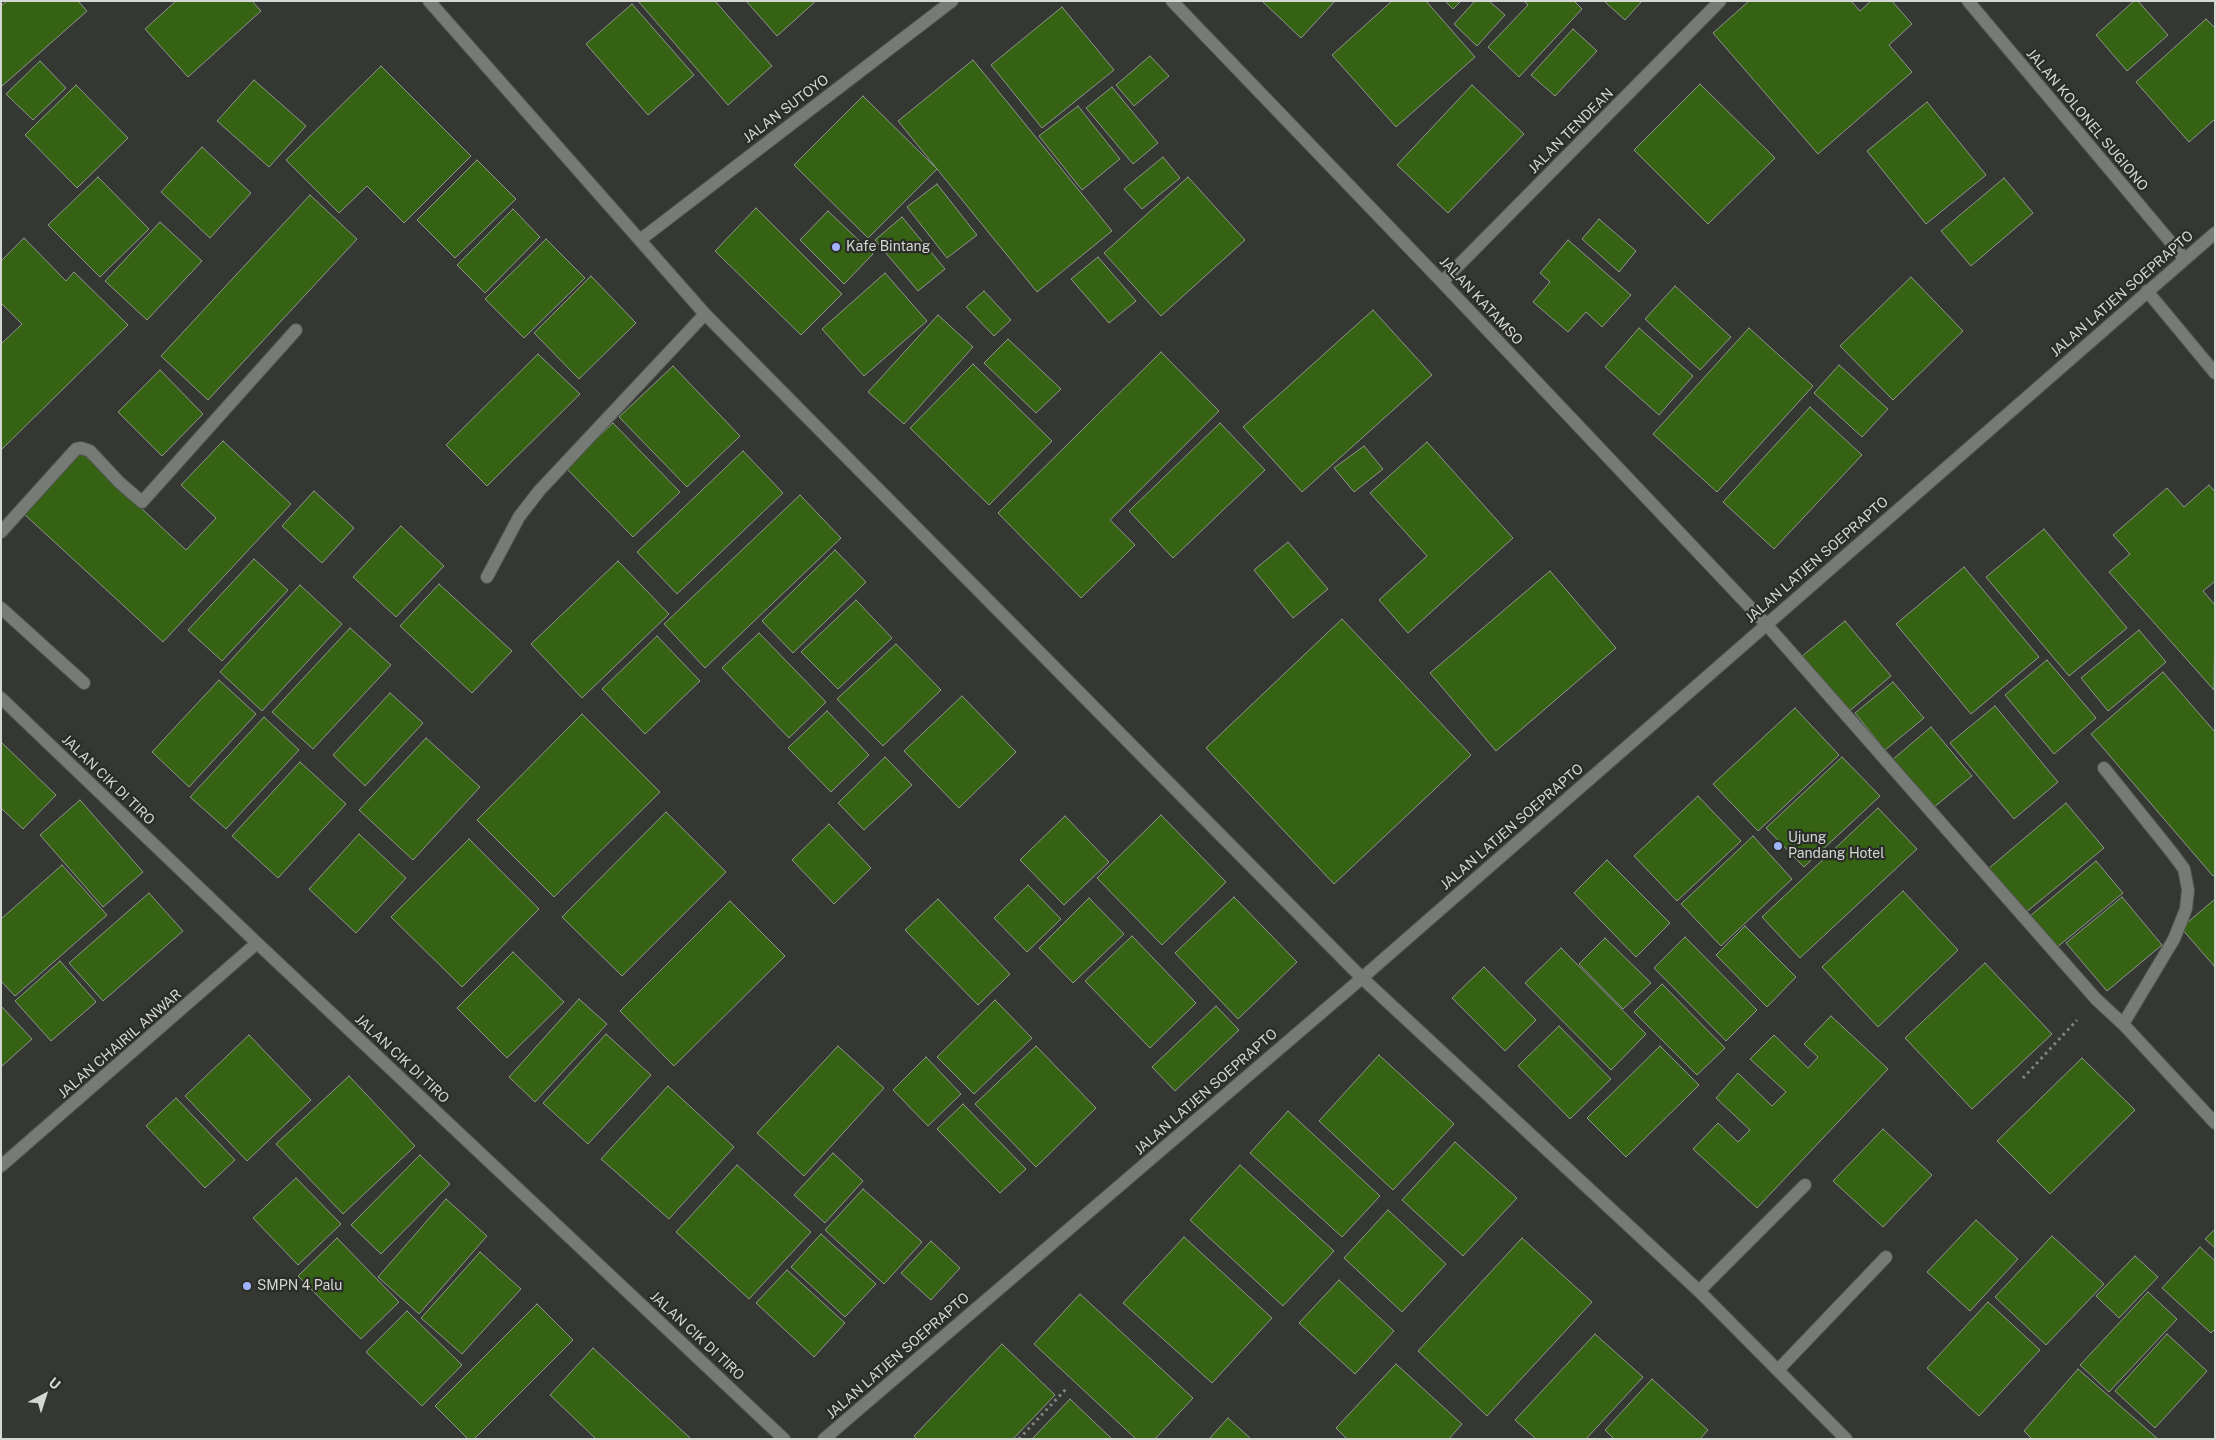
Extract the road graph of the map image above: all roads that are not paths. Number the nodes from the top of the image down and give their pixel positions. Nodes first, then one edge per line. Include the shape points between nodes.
1 (429, 1) edge
2 (952, 1) edge
3 (1172, 1) edge
4 (1720, 1) edge
5 (1968, 1) edge
6 (2215, 233) edge
7 (640, 240) junction
8 (2184, 258) junction
9 (1442, 282) junction
10 (2147, 291) junction
11 (705, 314) junction
12 (296, 330) dead end
13 (2215, 373) edge
14 (1, 532) edge
15 (487, 577) dead end
16 (1, 608) edge
17 (1766, 624) junction
18 (84, 684) dead end
19 (1, 698) edge
20 (2104, 768) dead end
21 (257, 943) junction
22 (1362, 978) junction
23 (2123, 1024) junction
24 (2215, 1123) edge
25 (1, 1166) edge
26 (1805, 1185) dead end
27 (1886, 1257) dead end
28 (1700, 1291) junction
29 (1778, 1370) junction
30 (784, 1439) edge
31 (824, 1439) edge
32 (1846, 1439) edge

1 - 7 street
2 - 7 street, JALAN SUTOYO
3 - 9 street, JALAN KATAMSO
4 - 9 street, JALAN TENDEAN
5 - 8 street, JALAN KOLONEL SUGIONO
6 - 8 street, JALAN LATJEN SOEPRAPTO
7 - 11 street
8 - 10 street, JALAN LATJEN SOEPRAPTO
9 - 17 street, JALAN KATAMSO
10 - 13 street
10 - 17 street, JALAN LATJEN SOEPRAPTO
11 - 15 street via 539,491 519,517
11 - 22 street
12 - 14 street via 142,502 90,451 76,449
16 - 18 street
17 - 22 street, JALAN LATJEN SOEPRAPTO
17 - 23 street, JALAN KATAMSO via 2096,1000
19 - 21 street, JALAN CIK DI TIRO
20 - 23 street via 2184,869 2188,890 2186,908 2174,939
21 - 25 street, JALAN CHAIRIL ANWAR
21 - 30 street, JALAN CIK DI TIRO
22 - 28 street
22 - 31 street, JALAN LATJEN SOEPRAPTO
23 - 24 street, JALAN KATAMSO
26 - 28 street
27 - 29 street
28 - 29 street
29 - 32 street

